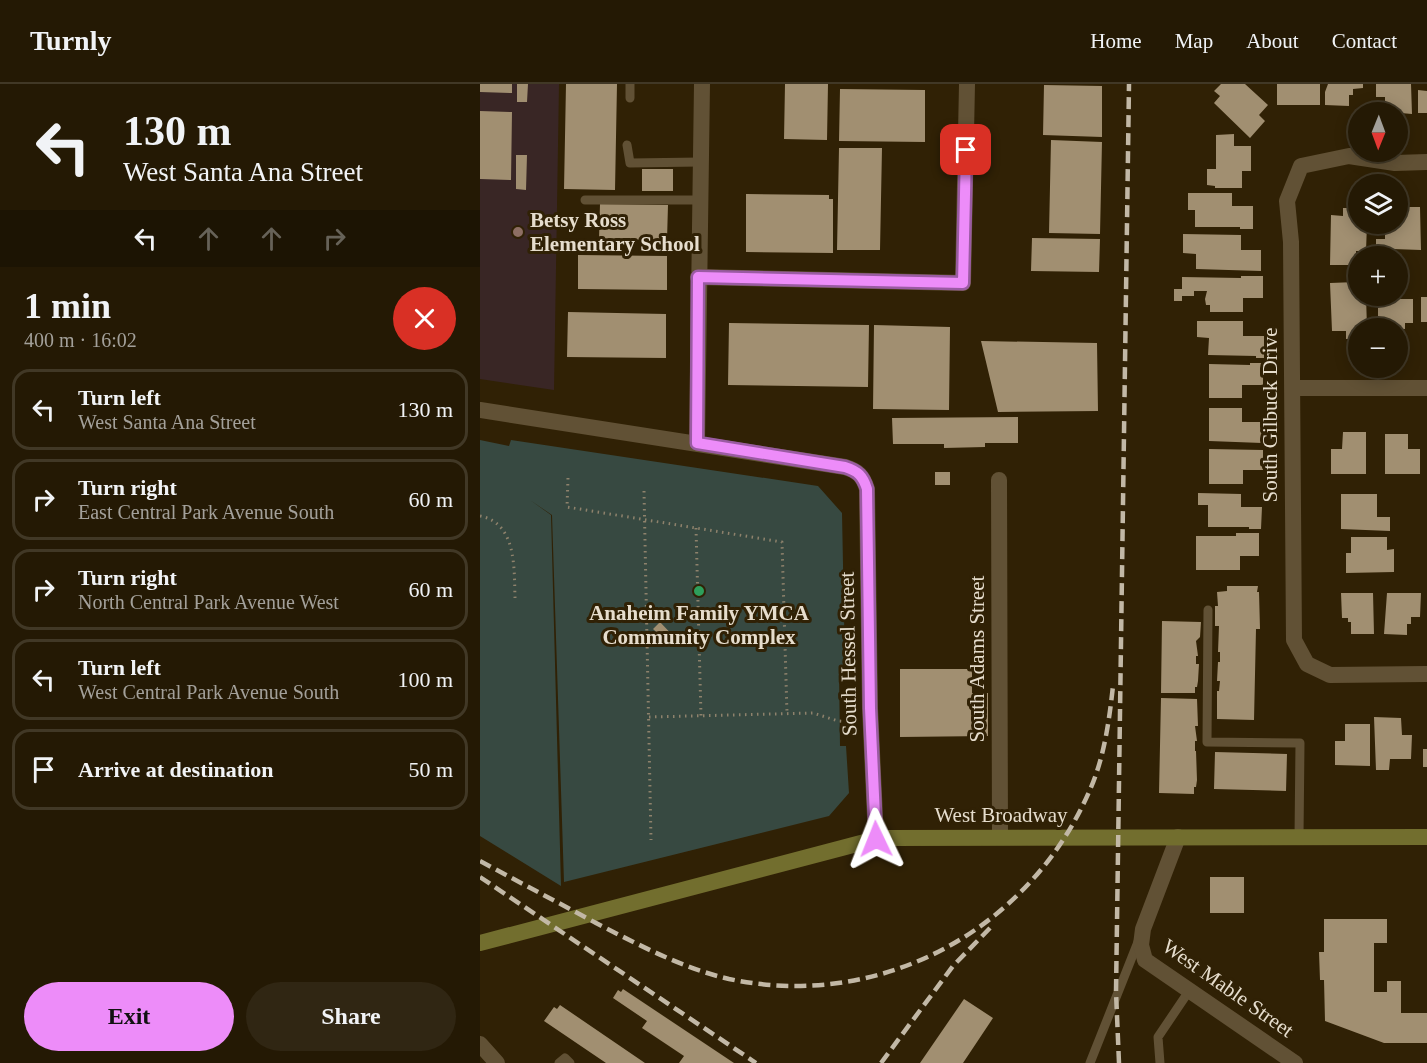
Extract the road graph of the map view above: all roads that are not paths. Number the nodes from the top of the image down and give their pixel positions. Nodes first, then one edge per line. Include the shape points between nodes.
1 (630, 84) edge
2 (702, 84) edge
3 (967, 84) edge
4 (630, 98) dead end
5 (627, 145) dead end
6 (700, 162) junction
7 (1427, 162) edge
8 (585, 200) dead end
9 (700, 200) junction
10 (698, 277) junction
11 (1293, 388) junction
12 (1427, 388) edge
13 (480, 410) edge
14 (697, 443) junction
15 (999, 480) dead end
16 (1208, 610) dead end
17 (1427, 674) edge
18 (1000, 837) junction
19 (1178, 837) junction
20 (1299, 837) junction
21 (1427, 837) edge
22 (876, 839) junction
23 (1142, 937) junction
24 (480, 943) edge
25 (1189, 991) junction
26 (480, 1044) edge
27 (497, 1063) edge
28 (559, 1063) edge
29 (570, 1063) edge
30 (1090, 1063) edge
31 (1160, 1063) edge
32 (1295, 1063) edge

1 - 4 lane
2 - 6 street
3 - 10 street via 963,283
5 - 6 lane via 630,163
6 - 9 street
7 - 11 street, South Gilbuck Drive via 1395,163 1350,156 1301,166 1287,201
8 - 9 lane
9 - 10 street
10 - 14 street
11 - 12 street
11 - 17 street, South Gilbuck Drive via 1294,640 1307,664 1330,675
13 - 14 street
14 - 22 street, South Hessel Street via 845,467 858,471 864,479
15 - 18 street, South Adams Street
16 - 20 lane via 1207,742 1300,743
18 - 19 main road, West Broadway
18 - 22 main road, West Broadway
19 - 20 main road, West Broadway
19 - 23 street
20 - 21 main road, West Broadway
22 - 24 main road, West Broadway
23 - 25 street, West Mable Street via 1145,960
23 - 30 lane
25 - 31 lane via 1158,1037
25 - 32 street, West Mable Street
26 - 27 street
28 - 29 lane via 565,1058

